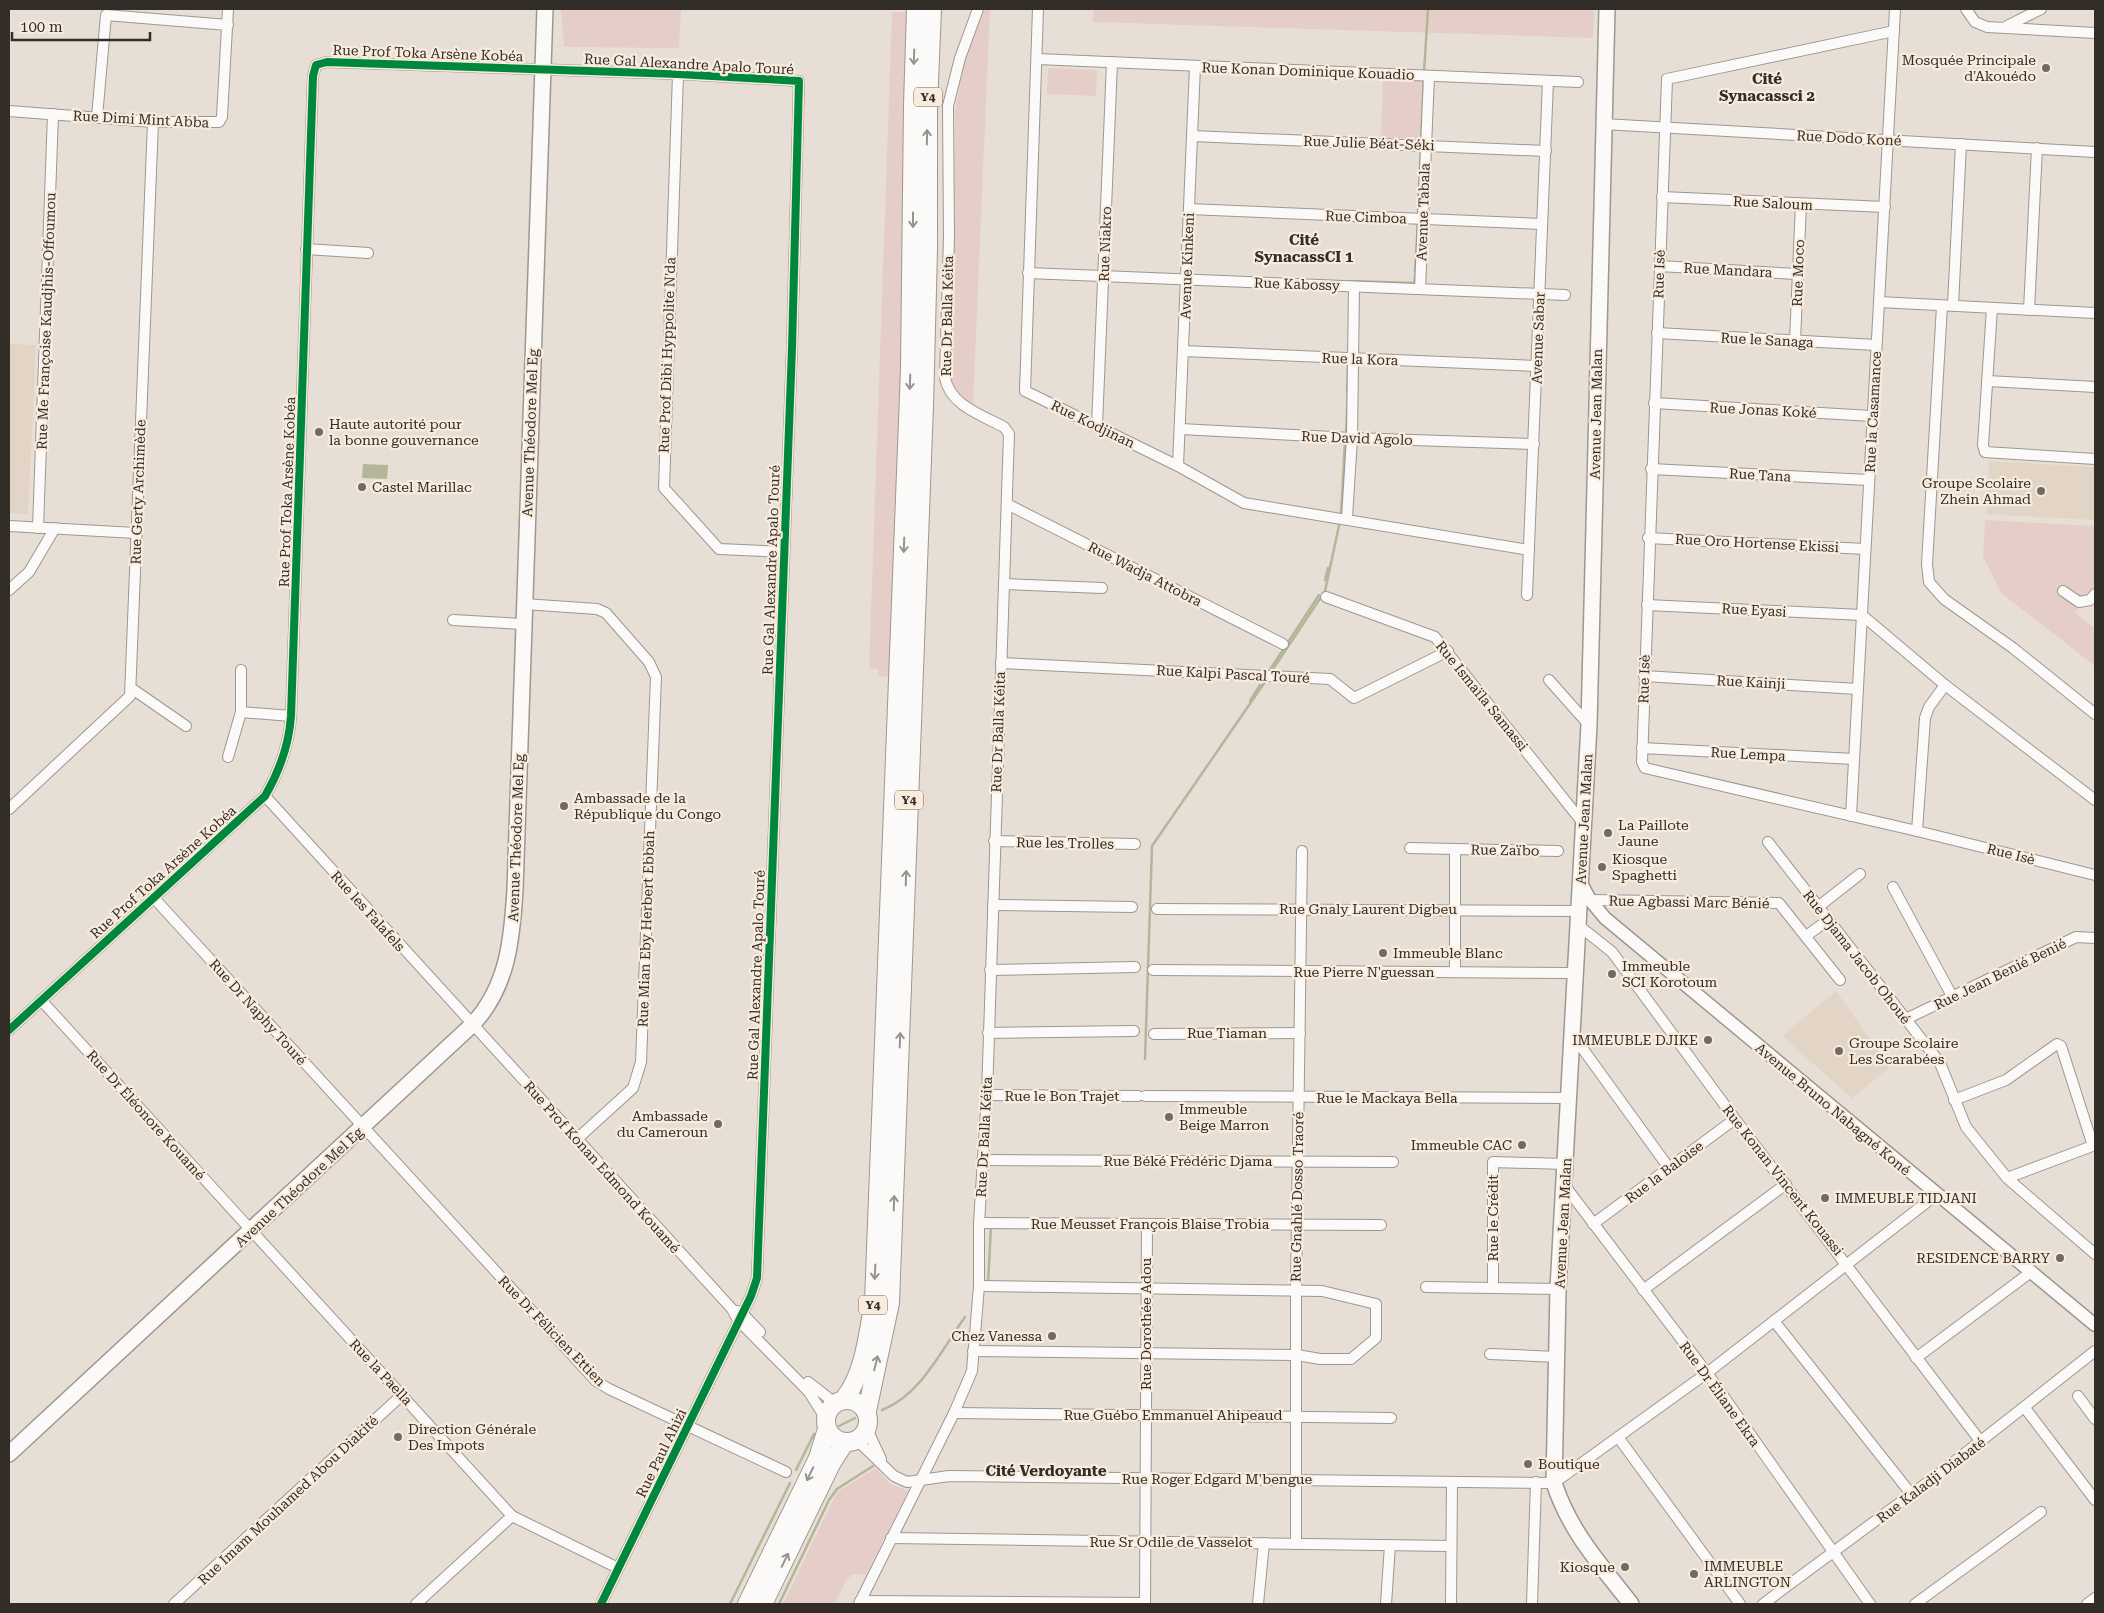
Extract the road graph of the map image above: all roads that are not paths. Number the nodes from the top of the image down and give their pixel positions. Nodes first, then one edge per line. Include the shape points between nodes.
1 (228, 9) edge
2 (545, 9) edge
3 (916, 9) edge
4 (932, 9) edge
5 (978, 9) edge
6 (1038, 9) edge
7 (1607, 9) edge
8 (1895, 9) edge
9 (1966, 9) edge
10 (2041, 9) edge
11 (228, 25) junction
12 (2006, 27) junction
13 (1894, 31) junction
14 (2095, 33) edge
15 (1037, 59) junction
16 (1112, 62) junction
17 (1195, 66) junction
18 (543, 69) junction
19 (678, 74) junction
20 (1429, 76) junction
21 (1548, 81) junction
22 (1578, 82) dead end
23 (9, 111) edge
24 (53, 114) junction
25 (97, 117) junction
26 (153, 122) junction
27 (1603, 124) junction
28 (1666, 127) junction
29 (1192, 136) junction
30 (1888, 140) junction
31 (1961, 144) junction
32 (1426, 146) junction
33 (2037, 148) junction
34 (1546, 151) junction
35 (2095, 152) edge
36 (1662, 197) junction
37 (1801, 204) junction
38 (1885, 207) junction
39 (1189, 209) junction
40 (1424, 219) junction
41 (1542, 224) junction
42 (306, 249) junction
43 (368, 253) dead end
44 (1659, 266) junction
45 (1028, 273) junction
46 (1797, 274) junction
47 (1104, 276) junction
48 (1186, 280) junction
49 (1354, 287) junction
50 (1420, 289) junction
51 (1540, 294) junction
52 (1565, 296) dead end
53 (1880, 302) junction
54 (1954, 305) junction
55 (1942, 306) junction
56 (1992, 308) junction
57 (2029, 310) junction
58 (2095, 313) edge
59 (1657, 333) junction
60 (1795, 342) junction
61 (1876, 345) junction
62 (1183, 351) junction
63 (1353, 358) junction
64 (1537, 366) junction
65 (1987, 381) junction
66 (2095, 387) edge
67 (1654, 403) junction
68 (1872, 416) junction
69 (1097, 426) junction
70 (1180, 429) junction
71 (1352, 438) junction
72 (1534, 444) junction
73 (2095, 459) edge
74 (1178, 466) junction
75 (1651, 469) junction
76 (1869, 480) junction
77 (1007, 504) junction
78 (1347, 518) junction
79 (9, 526) edge
80 (38, 528) junction
81 (55, 528) junction
82 (136, 533) junction
83 (1648, 538) junction
84 (1865, 549) junction
85 (1529, 550) junction
86 (784, 552) junction
87 (1004, 584) junction
88 (1102, 588) dead end
89 (9, 590) edge
90 (2063, 591) dead end
91 (2095, 594) edge
92 (1527, 595) dead end
93 (1326, 597) dead end
94 (524, 604) junction
95 (1647, 605) junction
96 (1862, 615) junction
97 (453, 620) dead end
98 (523, 624) junction
99 (1283, 644) dead end
100 (1448, 651) junction
101 (1000, 663) junction
102 (241, 670) dead end
103 (1644, 676) junction
104 (1549, 680) dead end
105 (1945, 685) junction
106 (132, 688) junction
107 (1858, 688) junction
108 (241, 712) junction
109 (2095, 714) edge
110 (290, 716) junction
111 (1589, 725) junction
112 (186, 726) dead end
113 (1642, 748) junction
114 (228, 758) dead end
115 (1854, 759) junction
116 (265, 796) junction
117 (2095, 800) edge
118 (9, 809) edge
119 (1851, 816) junction
120 (1583, 823) junction
121 (1917, 830) junction
122 (994, 841) junction
123 (1768, 842) dead end
124 (1135, 844) dead end
125 (1410, 848) dead end
126 (1455, 849) junction
127 (1302, 851) dead end
128 (1558, 851) dead end
129 (1860, 874) dead end
130 (2095, 875) edge
131 (1581, 883) junction
132 (1893, 887) dead end
133 (154, 897) junction
134 (1590, 900) junction
135 (993, 905) junction
136 (1132, 907) dead end
137 (1818, 907) junction
138 (1301, 908) junction
139 (1157, 909) dead end
140 (1456, 910) junction
141 (1578, 918) junction
142 (1828, 920) junction
143 (1806, 936) junction
144 (2095, 938) edge
145 (1135, 967) dead end
146 (990, 970) junction
147 (1153, 970) dead end
148 (1455, 971) junction
149 (1300, 972) junction
150 (1575, 973) junction
151 (1840, 980) dead end
152 (1952, 996) junction
153 (41, 1000) junction
154 (1906, 1019) junction
155 (472, 1025) junction
156 (9, 1030) edge
157 (1134, 1031) dead end
158 (988, 1033) junction
159 (1300, 1033) junction
160 (1154, 1034) dead end
161 (1572, 1034) junction
162 (987, 1095) junction
163 (1142, 1096) joint
164 (1299, 1098) junction
165 (1570, 1098) junction
166 (1954, 1100) junction
167 (1735, 1119) junction
168 (363, 1128) junction
169 (577, 1139) junction
170 (2094, 1145) edge
171 (982, 1160) junction
172 (1298, 1160) junction
173 (1393, 1162) dead end
174 (1566, 1164) junction
175 (1669, 1168) junction
176 (2007, 1178) junction
177 (1786, 1184) junction
178 (1565, 1186) junction
179 (1936, 1195) junction
180 (979, 1223) junction
181 (1147, 1224) junction
182 (1381, 1224) dead end
183 (1593, 1224) junction
184 (1297, 1225) junction
185 (251, 1230) junction
186 (2095, 1254) edge
187 (1847, 1264) junction
188 (2031, 1272) junction
189 (979, 1286) junction
190 (1426, 1287) dead end
191 (1493, 1287) junction
192 (1145, 1288) junction
193 (1558, 1289) junction
194 (1643, 1290) junction
195 (1296, 1291) junction
196 (978, 1297) junction
197 (970, 1307) dead end
198 (737, 1314) junction
199 (1774, 1321) junction
200 (2095, 1325) edge
201 (973, 1351) junction
202 (2095, 1351) edge
203 (1145, 1352) junction
204 (1490, 1354) dead end
205 (1296, 1355) junction
206 (1557, 1357) junction
207 (1916, 1358) junction
208 (1706, 1373) junction
209 (402, 1395) junction
210 (2078, 1396) dead end
211 (840, 1401) junction
212 (2025, 1408) junction
213 (954, 1413) junction
214 (1298, 1415) junction
215 (1146, 1416) junction
216 (1391, 1418) dead end
217 (2095, 1419) edge
218 (867, 1420) junction
219 (826, 1424) junction
220 (688, 1427) junction
221 (1618, 1437) junction
222 (849, 1442) junction
223 (1981, 1442) junction
224 (9, 1454) edge
225 (885, 1467) junction
226 (786, 1472) dead end
227 (1146, 1478) junction
228 (1297, 1479) junction
229 (919, 1481) junction
230 (1452, 1482) junction
231 (1536, 1482) junction
232 (1554, 1483) junction
233 (1912, 1495) junction
234 (2095, 1500) edge
235 (2041, 1512) dead end
236 (512, 1516) junction
237 (891, 1538) junction
238 (1146, 1542) junction
239 (1264, 1542) junction
240 (1296, 1544) junction
241 (1390, 1545) junction
242 (1451, 1546) junction
243 (1833, 1553) junction
244 (618, 1568) junction
245 (2095, 1598) edge
246 (860, 1603) edge
247 (174, 1604) edge
248 (416, 1604) edge
249 (601, 1604) edge
250 (747, 1604) edge
251 (763, 1604) edge
252 (1145, 1604) edge
253 (1258, 1604) edge
254 (1386, 1604) edge
255 (1451, 1604) edge
256 (1532, 1604) edge
257 (1631, 1604) edge
258 (1740, 1604) edge
259 (1763, 1604) edge
260 (1870, 1604) edge
261 (1916, 1604) edge
262 (2087, 1604) edge

1 - 11 street, Rue Dimi Mint Abba
2 - 18 main road, Avenue Théodore Mel Eg
3 -> 211 highway, Y4 via 910,368 874,1302 861,1364 851,1392
218 -> 4 highway, Y4 via 890,1303 924,406
5 - 77 street, Rue Dr Balla Kéita via 960,58 948,106 945,378 946,386 957,401 1008,430
6 - 15 street, Rue Kodjinan
7 - 27 main road, Avenue Jean Malan
8 - 13 street, Rue la Casamance
9 - 12 street via 1975,22 1987,27
10 - 12 street
11 - 25 street via 106,15
11 - 26 street, Rue Dimi Mint Abba via 222,117 219,122
12 - 14 street
13 - 28 street, Rue Isè via 1667,79
13 - 30 street, Rue la Casamance
15 - 16 street, Rue Konan Dominique Kouadio
15 - 45 street, Rue Kodjinan
16 - 17 street, Rue Konan Dominique Kouadio
16 - 47 street, Rue Niakro
17 - 20 street, Rue Konan Dominique Kouadio
17 - 29 street, Avenue Kinkeni
18 - 19 street, Rue Gal Alexandre Apalo Touré
18 - 42 street, Rue Prof Toka Arsène Kobéa via 327,62 316,65
18 - 94 main road, Avenue Théodore Mel Eg
19 - 86 street, Rue Prof Dibi Hyppolite N'da via 664,488 719,549
19 - 86 street, Rue Gal Alexandre Apalo Touré via 796,80 800,84
20 - 21 street, Rue Konan Dominique Kouadio
20 - 32 street, Avenue Tabala
21 - 22 street, Rue Konan Dominique Kouadio
21 - 34 street, Avenue Sabar
23 - 24 street, Rue Dimi Mint Abba
24 - 25 street, Rue Dimi Mint Abba
24 - 80 street, Rue Me Françoise Kaudjhis-Offoumou
25 - 26 street, Rue Dimi Mint Abba
26 - 82 street, Rue Gerty Archimède
27 - 28 street, Rue Dodo Koné
27 - 111 main road, Avenue Jean Malan
28 - 30 street, Rue Dodo Koné
28 - 36 street, Rue Isè
29 - 32 street, Rue Julie Béat-Séki
29 - 39 street, Avenue Kinkeni
30 - 31 street, Rue Dodo Koné
30 - 38 street, Rue la Casamance
31 - 33 street, Rue Dodo Koné
31 - 54 street
32 - 34 street, Rue Julie Béat-Séki
32 - 40 street, Avenue Tabala
33 - 35 street, Rue Dodo Koné
33 - 57 street
34 - 41 street, Avenue Sabar
36 - 37 street, Rue Saloum
36 - 44 street, Rue Isè
37 - 38 street, Rue Saloum
37 - 46 street, Rue Moco
38 - 53 street, Rue la Casamance
39 - 40 street, Rue Cimboa
39 - 48 street, Avenue Kinkeni
40 - 41 street, Rue Cimboa
40 - 50 street, Avenue Tabala
41 - 51 street, Avenue Sabar
42 - 43 street
42 - 110 street, Rue Prof Toka Arsène Kobéa
44 - 46 street, Rue Mandara
44 - 59 street, Rue Isè
45 - 47 street, Rue Kabossy
45 - 69 street, Rue Kodjinan via 1024,389
46 - 60 street, Rue Moco
47 - 48 street, Rue Kabossy
47 - 69 street, Rue Niakro
48 - 49 street, Rue Kabossy
48 - 62 street, Avenue Kinkeni
49 - 50 street, Rue Kabossy
49 - 63 street
50 - 51 street, Rue Kabossy
51 - 52 street, Rue Kabossy
51 - 64 street, Avenue Sabar
53 - 55 street
53 - 61 street, Rue la Casamance
54 - 55 street
54 - 56 street
55 - 109 street via 1927,564 1929,582 1944,599 2013,648
56 - 57 street
56 - 65 street
57 - 58 street
59 - 60 street, Rue le Sanaga
59 - 67 street, Rue Isè
60 - 61 street, Rue le Sanaga
61 - 68 street, Rue la Casamance
62 - 63 street, Rue la Kora
62 - 70 street, Avenue Kinkeni
63 - 64 street, Rue la Kora
63 - 71 street
64 - 72 street, Avenue Sabar
65 - 66 street
65 - 73 street via 1983,445 1986,452
67 - 68 street, Rue Jonas Koké
67 - 75 street, Rue Isè
68 - 76 street, Rue la Casamance
69 - 74 street, Rue Kodjinan
70 - 71 street, Rue David Agolo
70 - 74 street, Avenue Kinkeni
71 - 72 street, Rue David Agolo
71 - 78 street
72 - 85 street, Avenue Sabar
74 - 78 street, Rue Kodjinan via 1244,503
75 - 76 street, Rue Tana
75 - 83 street, Rue Isè
76 - 84 street, Rue la Casamance
77 - 87 street, Rue Dr Balla Kéita
77 - 99 street, Rue Wadja Attobra
78 - 85 street, Rue Kodjinan
79 - 80 street
80 - 81 street
81 - 82 street
81 - 89 street via 29,572
82 - 106 street, Rue Gerty Archimède
83 - 84 street, Rue Oro Hortense Ekissi
83 - 95 street, Rue Isè
84 - 96 street, Rue la Casamance
85 - 92 street, Avenue Sabar
86 - 198 street, Rue Gal Alexandre Apalo Touré via 759,1259 751,1296
87 - 88 street
87 - 101 street, Rue Dr Balla Kéita
90 - 91 street via 2079,602 2090,600
93 - 100 street, Rue Ismaïla Samassi via 1435,637
94 - 98 main road, Avenue Théodore Mel Eg
94 - 169 street, Rue Mian Eby Herbert Ebbah via 597,609 606,613 649,662 656,677 641,1062 633,1088
95 - 96 street, Rue Eyasi
95 - 103 street, Rue Isè
96 - 105 street
96 - 107 street, Rue la Casamance
97 - 98 street
98 - 155 main road, Avenue Théodore Mel Eg via 513,932 500,983 484,1013
100 - 101 street, Rue Kalpi Pascal Touré via 1354,698 1330,679
100 - 120 street, Rue Ismaïla Samassi
101 - 122 street, Rue Dr Balla Kéita
102 - 108 street
103 - 107 street, Rue Kainji
103 - 113 street, Rue Isè
104 - 111 street
105 - 117 street
105 - 121 street via 1925,718
106 - 112 street
106 - 118 street via 130,696 122,704
107 - 115 street, Rue la Casamance
108 - 110 street
108 - 114 street
110 - 116 street, Rue Prof Toka Arsène Kobéa via 286,747
111 - 120 main road, Avenue Jean Malan
113 - 115 street, Rue Lempa
113 - 119 street, Rue Isè via 1645,768
115 - 119 street, Rue la Casamance
116 - 133 street, Rue Prof Toka Arsène Kobéa
116 - 155 street, Rue les Falafels
119 - 121 street, Rue Isè
120 - 131 main road, Avenue Jean Malan
121 - 130 street, Rue Isè
122 - 124 street, Rue les Trolles
122 - 135 street, Rue Dr Balla Kéita
123 - 137 street, Rue Djama Jacob Ohoué
125 - 126 street
126 - 128 street, Rue Zaïbo
126 - 140 street, Rue Zaïbo
127 - 138 street, Rue Gnahlé Dosso Traoré
129 - 137 street
131 - 134 street, Avenue Bruno Nabagné Koné
131 - 141 main road, Avenue Jean Malan
132 - 152 street
133 - 153 street, Rue Prof Toka Arsène Kobéa
133 - 168 street, Rue Dr Naphy Touré
134 - 143 street, Rue Agbassi Marc Bénié via 1779,903
134 - 179 street, Avenue Bruno Nabagné Koné via 1606,918
135 - 136 street
135 - 146 street, Rue Dr Balla Kéita
137 - 142 street, Rue Djama Jacob Ohoué
138 - 139 street, Rue Gnaly Laurent Digbeu
138 - 140 street, Rue Gnaly Laurent Digbeu
138 - 149 street, Rue Gnahlé Dosso Traoré
140 - 141 street, Rue Gnaly Laurent Digbeu
140 - 148 street, Rue Zaïbo
141 - 150 main road, Avenue Jean Malan
141 - 167 street, Rue Konan Vincent Kouassi via 1612,952
142 - 143 street
142 - 154 street, Rue Djama Jacob Ohoué
143 - 151 street, Rue Agbassi Marc Bénié
144 - 152 street, Rue Jean Benié Benié via 2076,937
145 - 146 street
146 - 158 street, Rue Dr Balla Kéita
147 - 149 street, Rue Pierre N'guessan
148 - 149 street, Rue Pierre N'guessan
148 - 150 street, Rue Pierre N'guessan
149 - 159 street, Rue Gnahlé Dosso Traoré
150 - 161 main road, Avenue Jean Malan
152 - 154 street, Rue Jean Benié Benié
153 - 156 street, Rue Prof Toka Arsène Kobéa
153 - 185 street, Rue Dr Éléonore Kouamé
154 - 166 street, Rue Djama Jacob Ohoué via 1940,1063
155 - 168 main road, Avenue Théodore Mel Eg
155 - 169 street, Rue Prof Konan Edmond Kouamé
157 - 158 street
158 - 162 street, Rue Dr Balla Kéita
159 - 160 street, Rue Tiaman
159 - 164 street, Rue Gnahlé Dosso Traoré
161 - 165 main road, Avenue Jean Malan
161 - 175 street
162 - 163 street, Rue le Bon Trajet
162 - 171 street, Rue Dr Balla Kéita
163 - 164 street, Rue le Mackaya Bella
164 - 165 street, Rue le Mackaya Bella
164 - 172 street, Rue Gnahlé Dosso Traoré
165 - 174 main road, Avenue Jean Malan
166 - 170 street via 2006,1080 2057,1044 2061,1046
166 - 176 street, Rue Djama Jacob Ohoué via 1966,1127
167 - 175 street, Rue la Baloise
167 - 177 street, Rue Konan Vincent Kouassi
168 - 185 main road, Avenue Théodore Mel Eg
168 - 220 street, Rue Dr Félicien Ettien via 596,1381
169 - 198 street, Rue Prof Konan Edmond Kouamé
170 - 176 street
171 - 172 street, Rue Béké Frédéric Djama
171 - 180 street, Rue Dr Balla Kéita
172 - 173 street, Rue Béké Frédéric Djama
172 - 184 street, Rue Gnahlé Dosso Traoré
174 - 178 main road, Avenue Jean Malan
174 - 191 street, Rue le Crédit via 1493,1162
175 - 183 street, Rue la Baloise
176 - 186 street, Rue Djama Jacob Ohoué
177 - 187 street, Rue Konan Vincent Kouassi
177 - 194 street
178 - 183 street, Rue Dr Éliane Ekra
178 - 193 main road, Avenue Jean Malan
179 - 187 street
179 - 188 street, Avenue Bruno Nabagné Koné
180 - 181 street, Rue Meusset François Blaise Trobia
180 - 189 street, Rue Dr Balla Kéita
181 - 184 street, Rue Meusset François Blaise Trobia
181 - 192 street, Rue Dorothée Adou
182 - 184 street, Rue Meusset François Blaise Trobia
183 - 194 street, Rue Dr Éliane Ekra
184 - 195 street, Rue Gnahlé Dosso Traoré
185 - 209 street, Rue la Paella
185 - 224 main road, Avenue Théodore Mel Eg
187 - 199 street
187 - 207 street, Rue Konan Vincent Kouassi
188 - 200 street, Avenue Bruno Nabagné Koné
188 - 207 street
189 - 192 street
189 - 196 street, Rue Dr Balla Kéita
190 - 191 street
191 - 193 street
192 - 195 street
192 - 203 street, Rue Dorothée Adou
193 - 206 main road, Avenue Jean Malan
194 - 208 street, Rue Dr Éliane Ekra
195 - 205 street, Rue Gnahlé Dosso Traoré
195 - 205 street via 1322,1292 1376,1304 1376,1338 1351,1359 1320,1360
196 - 197 street
196 - 201 street, Rue Dr Balla Kéita
198 - 211 street, Rue Prof Konan Edmond Kouamé via 811,1386
198 - 219 street, Rue Prof Konan Edmond Kouamé via 809,1392
198 - 220 street, Rue Paul Ahizi
199 - 208 street
199 - 233 street
201 - 203 street
201 - 213 street, Rue Dr Balla Kéita via 972,1371
202 - 212 street, Rue Kaladji Diabaté
203 - 205 street
203 - 215 street, Rue Dorothée Adou
204 - 206 street
205 - 214 street, Rue Gnahlé Dosso Traoré
206 - 232 main road, Avenue Jean Malan
207 - 223 street, Rue Konan Vincent Kouassi
208 - 221 street
208 - 243 street, Rue Dr Éliane Ekra
209 - 236 street, Rue la Paella
209 - 247 street, Rue Imam Mouhamed Abou Diakité
210 - 217 street
211 - 218 highway via 858,1402
211 - 219 highway via 829,1409
212 - 223 street, Rue Kaladji Diabaté
212 - 234 street
213 - 215 street, Rue Guébo Emmanuel Ahipeaud
213 - 229 street, Rue Dr Balla Kéita
214 - 215 street, Rue Guébo Emmanuel Ahipeaud
214 - 216 street, Rue Guébo Emmanuel Ahipeaud
214 - 228 street, Rue Gnahlé Dosso Traoré
215 - 227 street, Rue Dorothée Adou
218 - 222 highway via 861,1437
218 - 225 street, Rue Roger Edgard M'bengue
219 - 222 highway via 835,1438
219 -> 250 highway via 818,1458
220 - 226 street, Rue Dr Félicien Ettien
220 - 244 street, Rue Paul Ahizi
221 - 232 street
221 - 258 street
222 - 225 street, Rue Roger Edgard M'bengue via 862,1445
251 -> 222 highway via 831,1464
223 - 233 street, Rue Kaladji Diabaté
225 - 229 street, Rue Roger Edgard M'bengue via 907,1482
227 - 228 street, Rue Roger Edgard M'bengue
227 - 229 street, Rue Roger Edgard M'bengue via 949,1476
227 - 238 street, Rue Dorothée Adou
228 - 230 street, Rue Roger Edgard M'bengue
228 - 240 street, Rue Gnahlé Dosso Traoré
229 - 237 street, Rue Dr Balla Kéita
230 - 231 street, Rue Roger Edgard M'bengue
230 - 242 street
231 - 232 street, Rue Roger Edgard M'bengue
231 - 256 street
232 - 257 main road, Avenue Jean Malan via 1575,1532
233 - 243 street, Rue Kaladji Diabaté
235 - 261 street
236 - 244 street, Rue la Paella
236 - 248 street
237 - 238 street, Rue Sr Odile de Vasselot
237 - 246 street, Rue Dr Balla Kéita
238 - 239 street, Rue Sr Odile de Vasselot
238 - 252 street, Rue Dorothée Adou
239 - 240 street, Rue Sr Odile de Vasselot
239 - 253 street
240 - 241 street, Rue Sr Odile de Vasselot
241 - 242 street, Rue Sr Odile de Vasselot
241 - 254 street
242 - 255 street
243 - 259 street, Rue Kaladji Diabaté
243 - 260 street, Rue Dr Éliane Ekra
244 - 249 street, Rue Paul Ahizi
245 - 262 street
246 - 252 street

